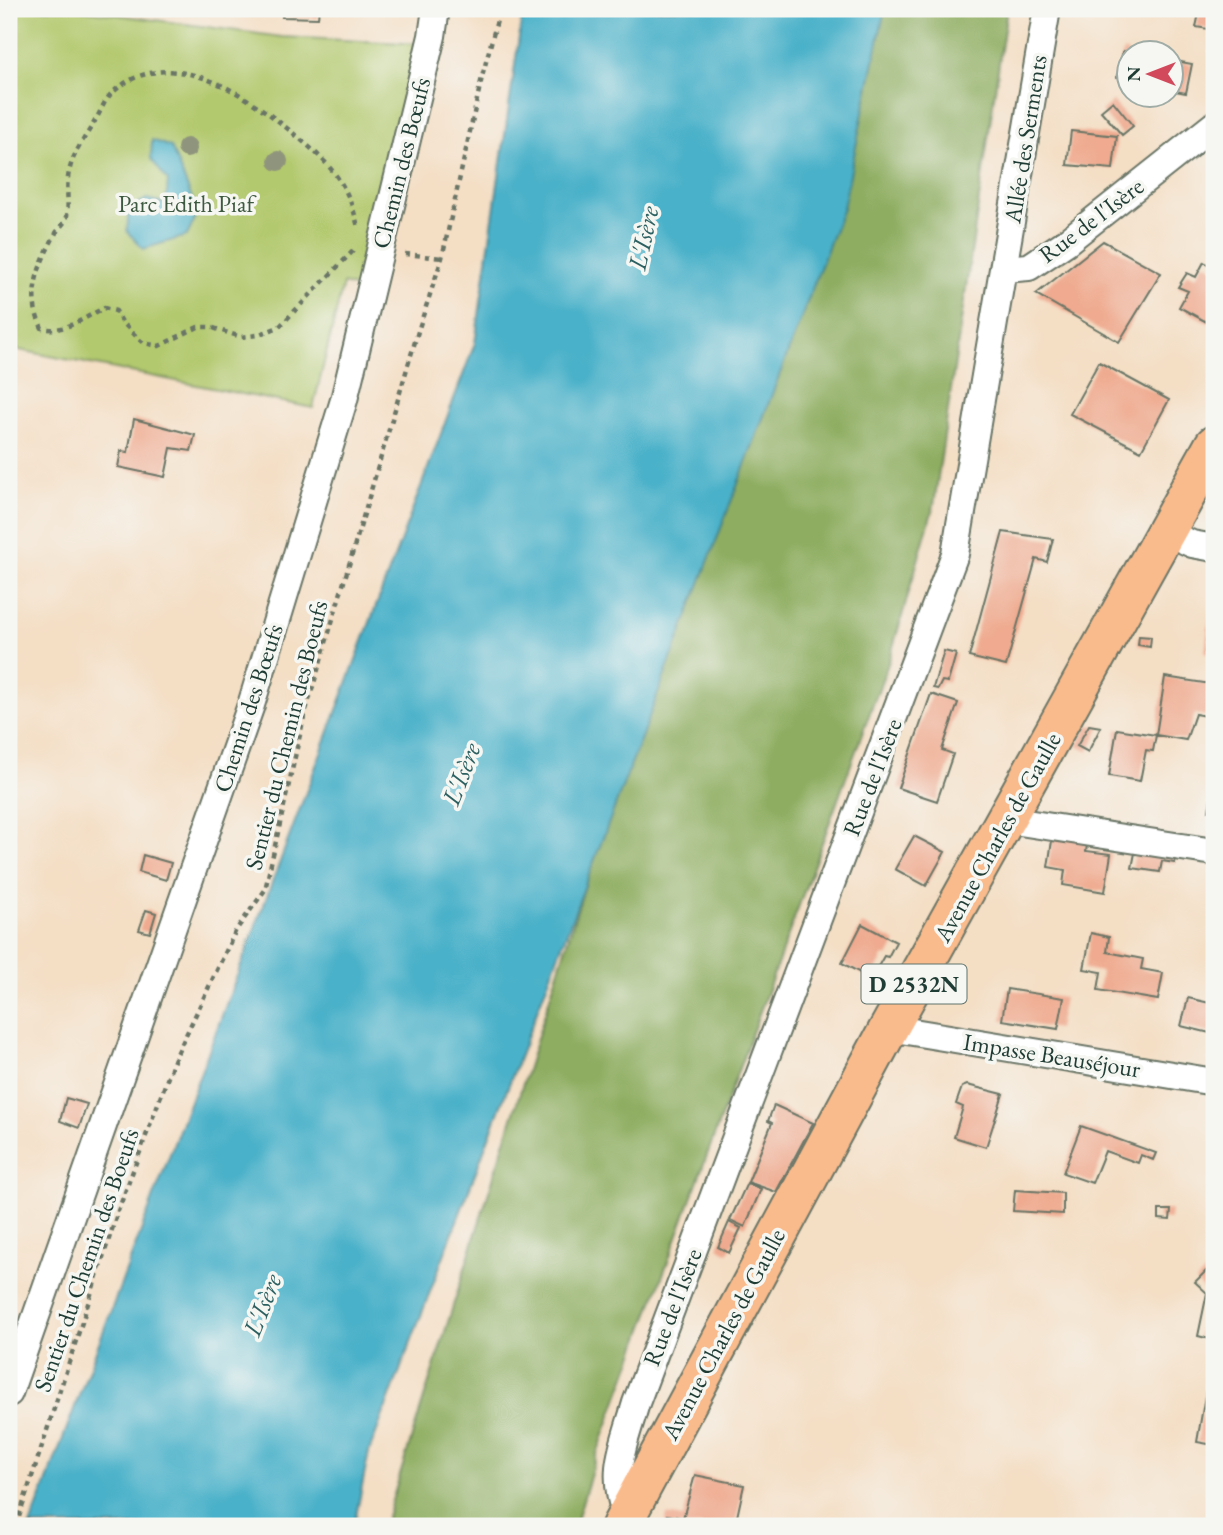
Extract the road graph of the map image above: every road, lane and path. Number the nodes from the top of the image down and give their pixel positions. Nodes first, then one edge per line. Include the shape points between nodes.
1 (436, 9) edge
2 (500, 9) edge
3 (1047, 9) edge
4 (1214, 125) edge
5 (359, 233) dead end
6 (361, 243) dead end
7 (1003, 269) junction
8 (1214, 445) edge
9 (1166, 532) junction
10 (1214, 548) edge
11 (1007, 820) junction
12 (1214, 852) edge
13 (890, 1028) junction
14 (1214, 1082) edge
15 (9, 1393) edge
16 (623, 1521) edge
17 (16, 1526) edge

1 - 15 street, Chemin des Bœufs via 344,400 251,705
2 - 17 path, Sentier du Chemin des Boeufs via 442,258 304,717 265,890 236,930 175,1058 118,1211
3 - 7 street, Allée des Serments
4 - 7 street, Rue de l'Isère via 1065,243 1029,267
5 - 6 path via 353,200 335,173 263,109 203,76 175,70 147,72 109,95 74,157 66,193 67,217 35,279 34,312 42,328 52,331 104,308 116,311 143,343 159,346 198,327 241,337 257,335 279,327
7 - 16 street, Rue de l'Isère via 955,554 636,1403 616,1471
8 - 9 main road, Avenue Charles de Gaulle / D 2532N
9 - 10 street
9 - 11 main road, Avenue Charles de Gaulle / D 2532N
11 - 12 street
11 - 13 main road, Avenue Charles de Gaulle / D 2532N
13 - 14 street, Impasse Beauséjour
13 - 16 main road, Avenue Charles de Gaulle / D 2532N

